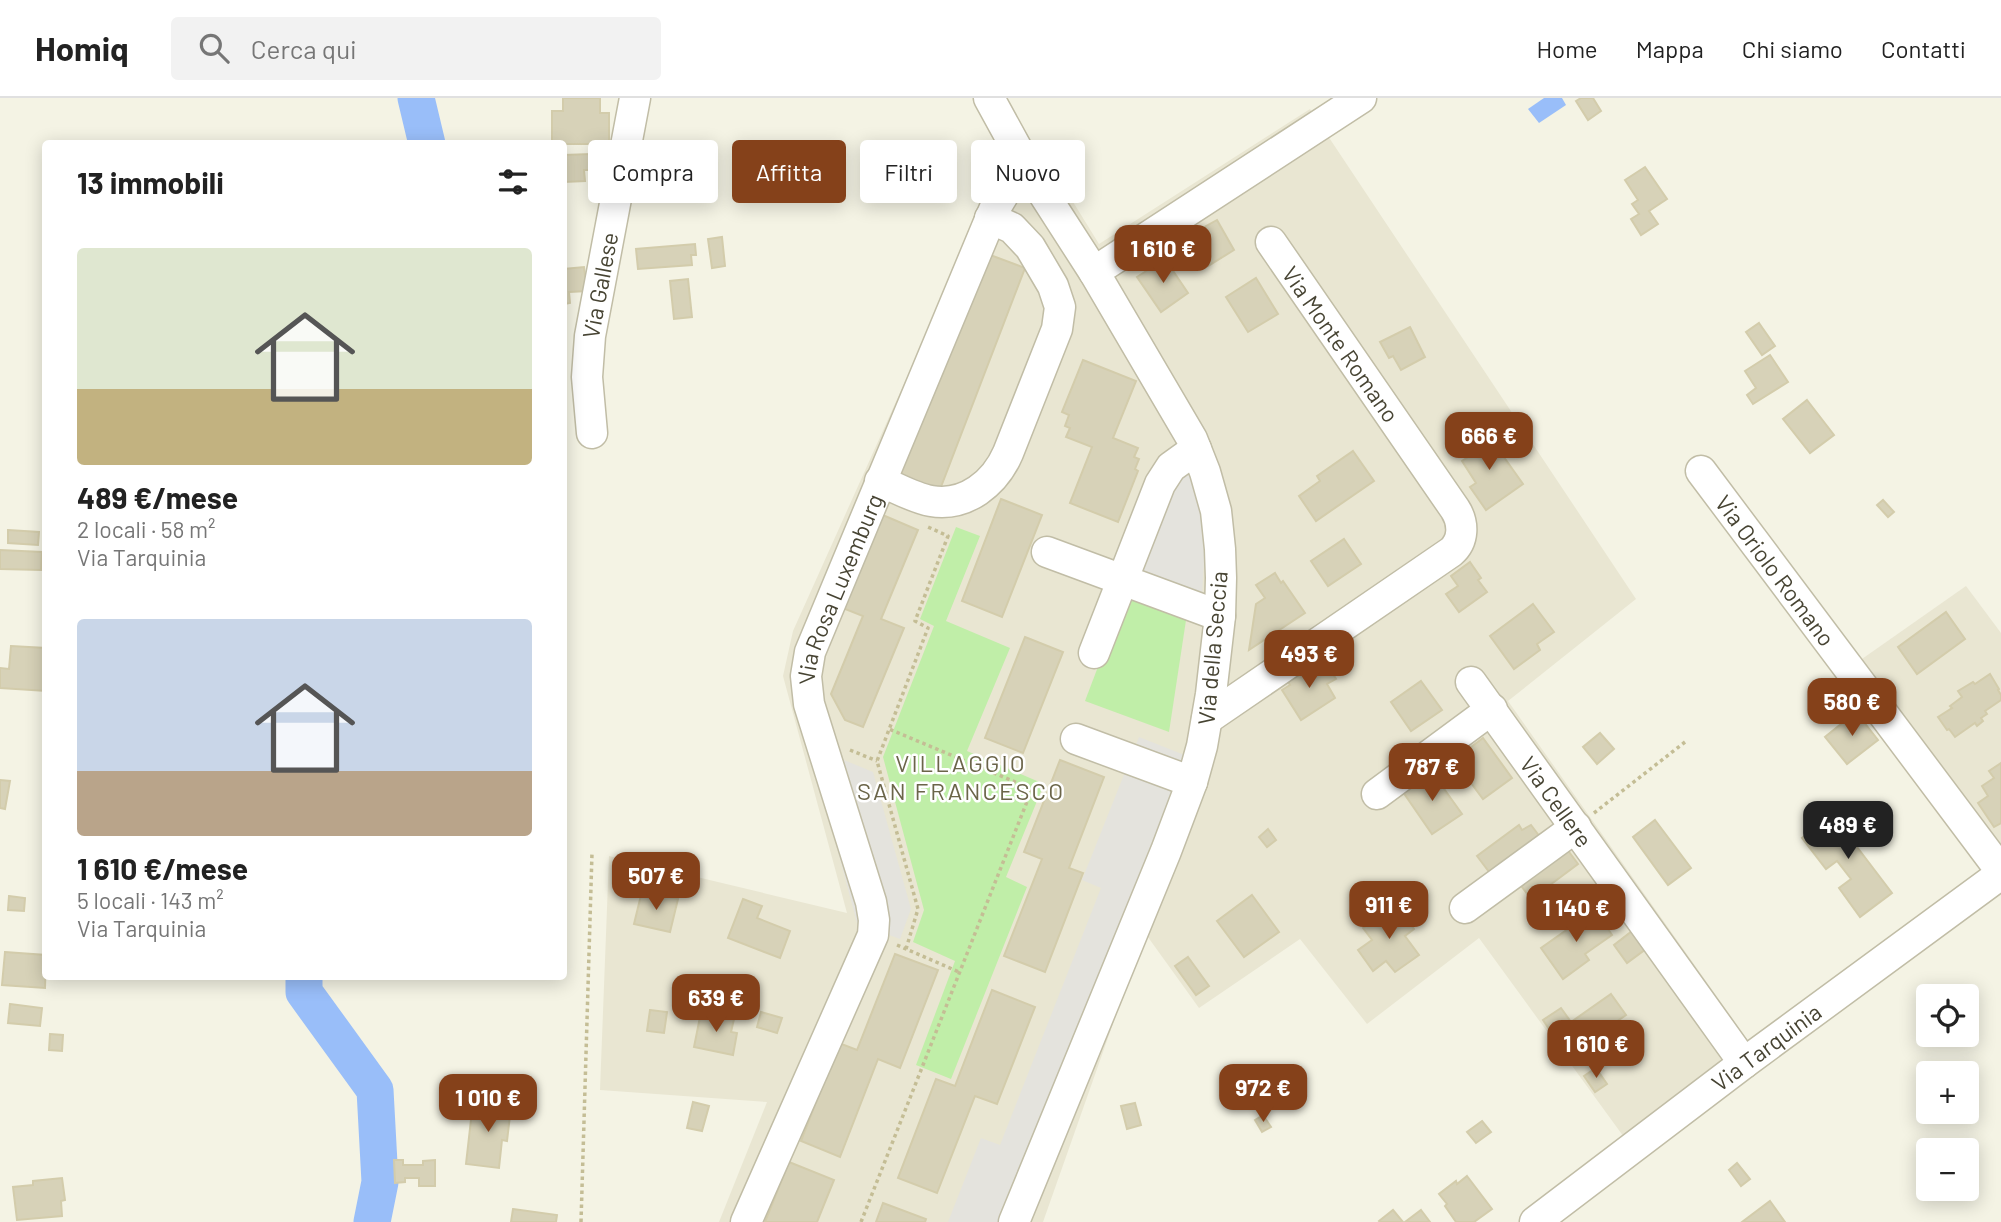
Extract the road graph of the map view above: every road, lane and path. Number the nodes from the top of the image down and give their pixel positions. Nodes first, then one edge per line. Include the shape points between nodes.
1 (635, 98) edge
2 (989, 98) edge
3 (1361, 98) edge
4 (1012, 140) edge
5 (998, 203) edge
6 (1050, 203) edge
7 (990, 218) junction
8 (1270, 242) dead end
9 (1094, 272) junction
10 (592, 433) dead end
11 (1196, 449) junction
12 (1701, 471) dead end
13 (880, 481) junction
14 (922, 525) dead end
15 (1047, 552) dead end
16 (1123, 579) junction
17 (1220, 616) junction
18 (1094, 653) dead end
19 (1471, 682) dead end
20 (1492, 709) junction
21 (1208, 719) junction
22 (889, 729) junction
23 (1076, 739) dead end
24 (1685, 742) dead end
25 (1192, 782) junction
26 (1377, 794) dead end
27 (1576, 827) junction
28 (592, 853) dead end
29 (2001, 872) edge
30 (1465, 908) dead end
31 (873, 935) junction
32 (906, 949) junction
33 (959, 972) junction
34 (1744, 1063) junction
35 (581, 1222) edge
36 (746, 1222) edge
37 (861, 1222) edge
38 (1014, 1222) edge
39 (1535, 1222) edge

1 - 10 street, Via Gallese via 590,336 587,377
2 - 4 street, Via della Seccia
3 - 9 street
5 - 7 street, Via Rosa Luxemburg
6 - 9 street, Via della Seccia
7 - 13 street, Via Rosa Luxemburg
7 - 13 street via 1012,228 1030,247 1060,307 1057,329 1008,453 986,485 952,501 922,499
8 - 21 street, Via Monte Romano via 1455,509 1462,533 1451,552
9 - 11 street, Via della Seccia
11 - 16 street via 1164,477
11 - 17 street, Via della Seccia via 1219,529
12 - 29 street, Via Oriolo Romano
13 - 31 street, Via Rosa Luxemburg via 813,643 806,676 811,713 871,902
14 - 22 path via 948,536 915,621 928,628
15 - 16 street
16 - 17 street
16 - 18 street
17 - 21 street, Via della Seccia
19 - 20 street, Via Cellere
20 - 26 street
20 - 27 street, Via Cellere
21 - 25 street, Via della Seccia
22 - 32 path via 877,761 918,909
22 - 33 path via 1032,789
23 - 25 street
24 - 27 path
25 - 38 street, Via della Seccia
27 - 30 street
27 - 34 street, Via Cellere
28 - 35 path
29 - 34 street, Via Tarquinia
31 - 32 path
31 - 36 street, Via Rosa Luxemburg
32 - 33 path
33 - 37 path
34 - 39 street, Via Tarquinia

